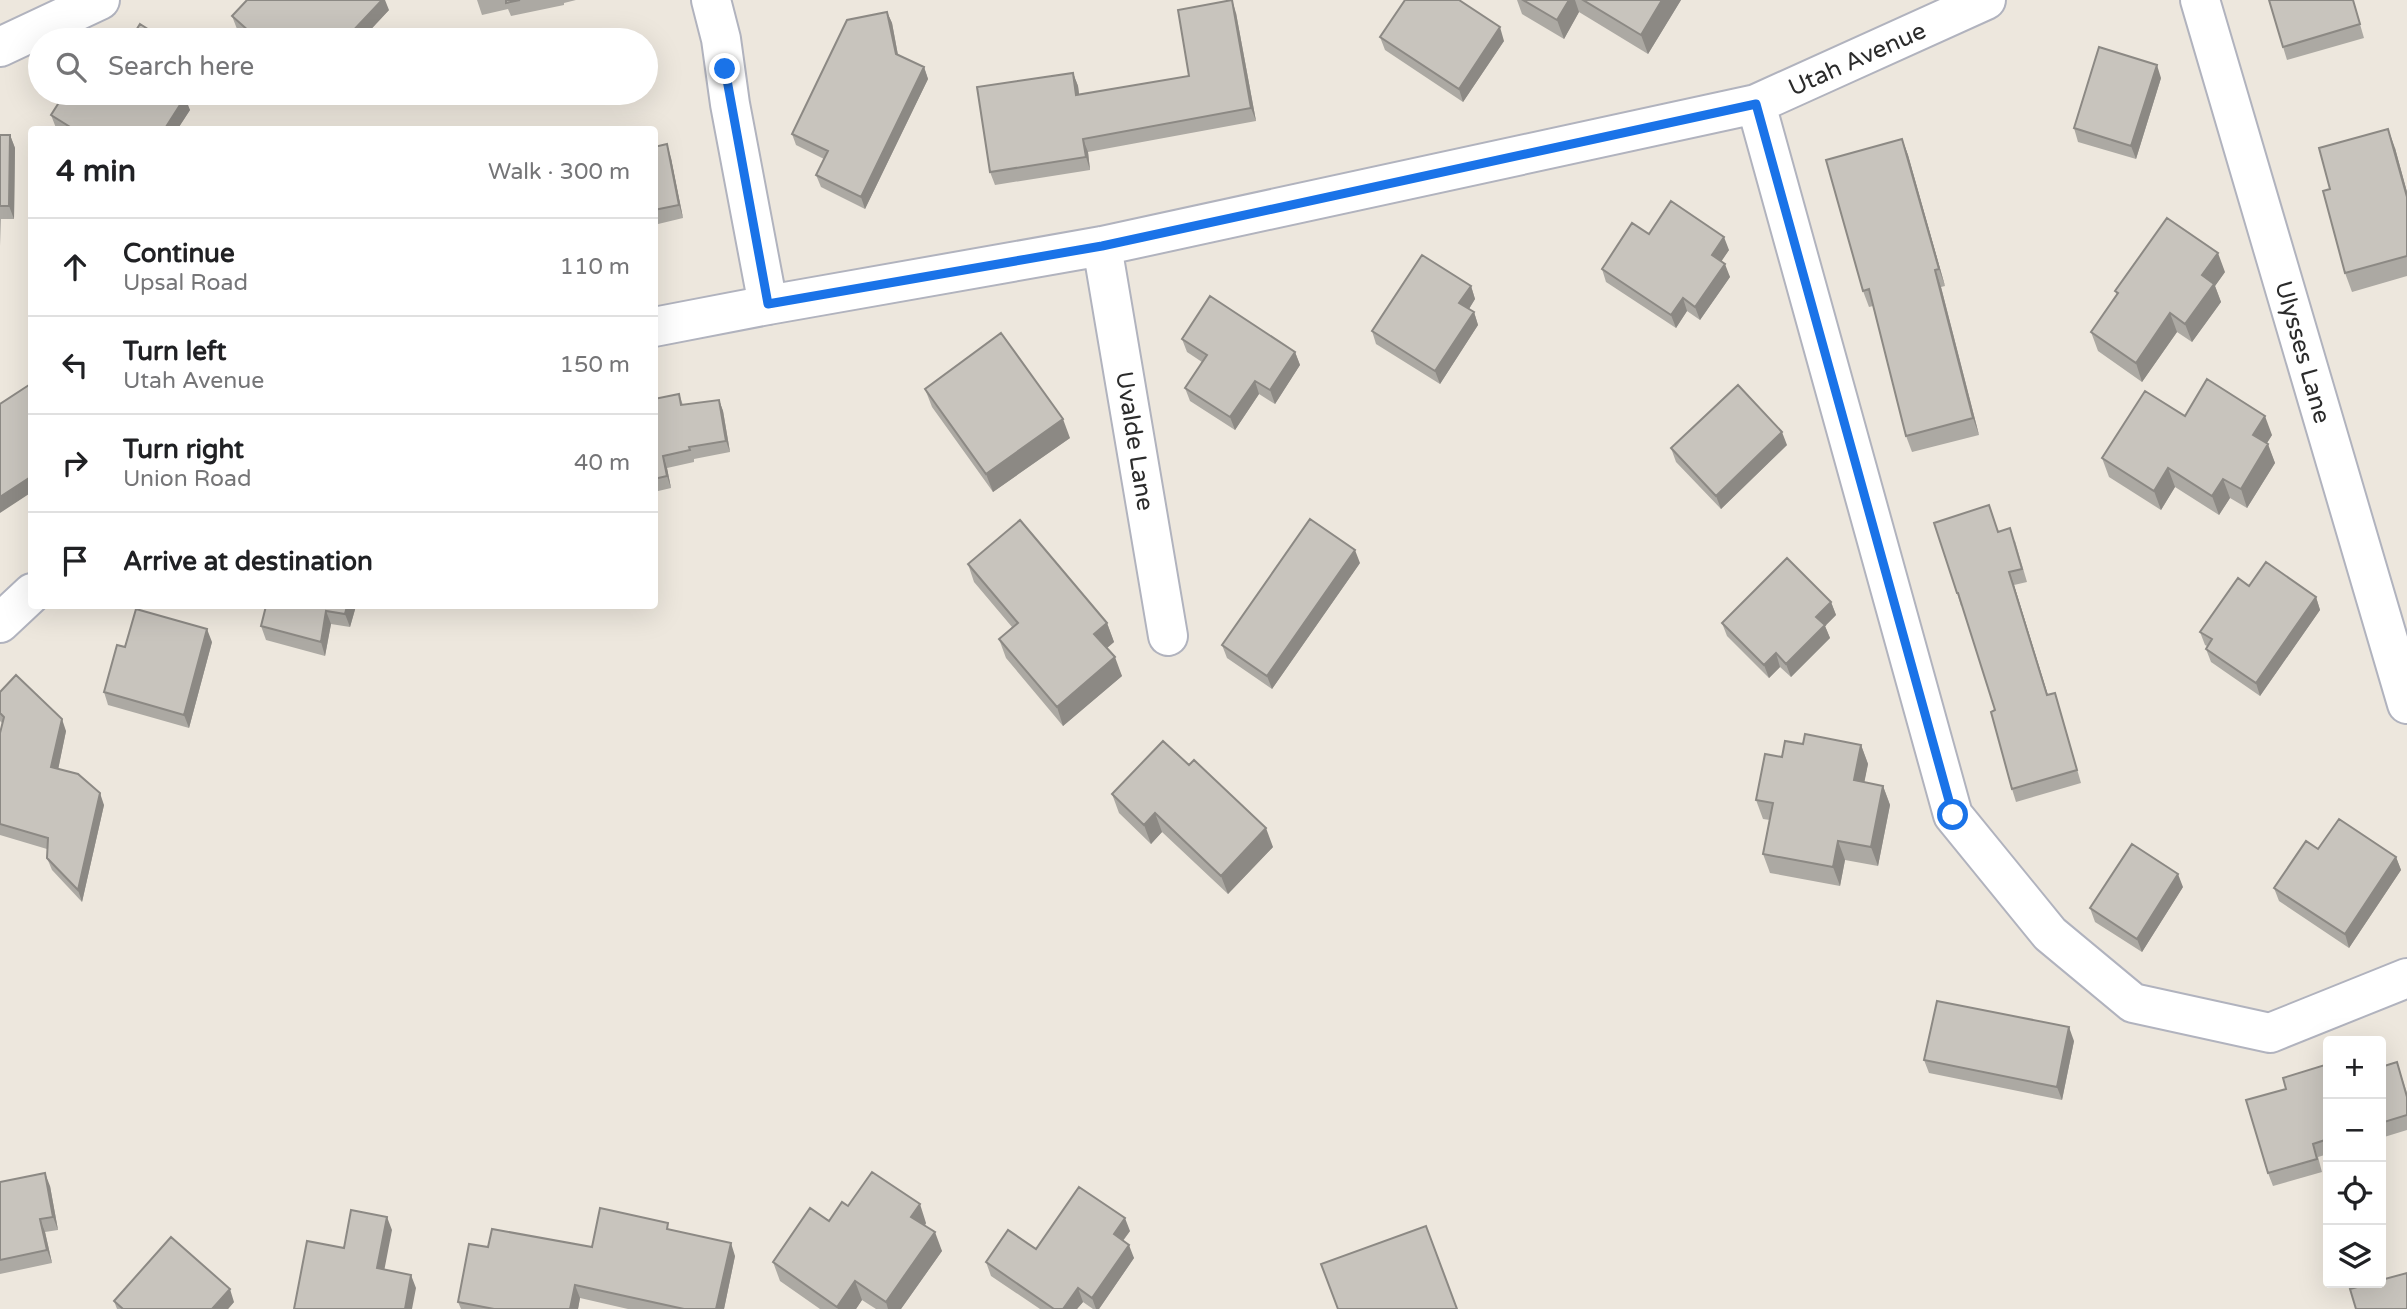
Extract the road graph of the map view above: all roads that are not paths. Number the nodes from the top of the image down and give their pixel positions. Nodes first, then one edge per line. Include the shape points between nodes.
1 (100, 0) edge
2 (711, 0) edge
3 (1986, 0) edge
4 (2200, 0) edge
5 (40, 28) edge
6 (28, 34) edge
7 (0, 47) edge
8 (1756, 104) junction
9 (1102, 246) junction
10 (768, 304) junction
11 (658, 326) edge
12 (28, 597) edge
13 (0, 623) edge
14 (1168, 636) dead end
15 (2407, 704) edge
16 (2407, 978) edge

1 - 5 street
2 - 10 street
3 - 8 street, Utah Avenue
4 - 15 street, Ulysses Lane
6 - 7 street
8 - 9 street, Utah Avenue
8 - 16 street via 1953,815 2050,934 2133,1003 2270,1033
9 - 10 street, Utah Avenue
9 - 14 street, Uvalde Lane
10 - 11 street, Utah Avenue
12 - 13 street

